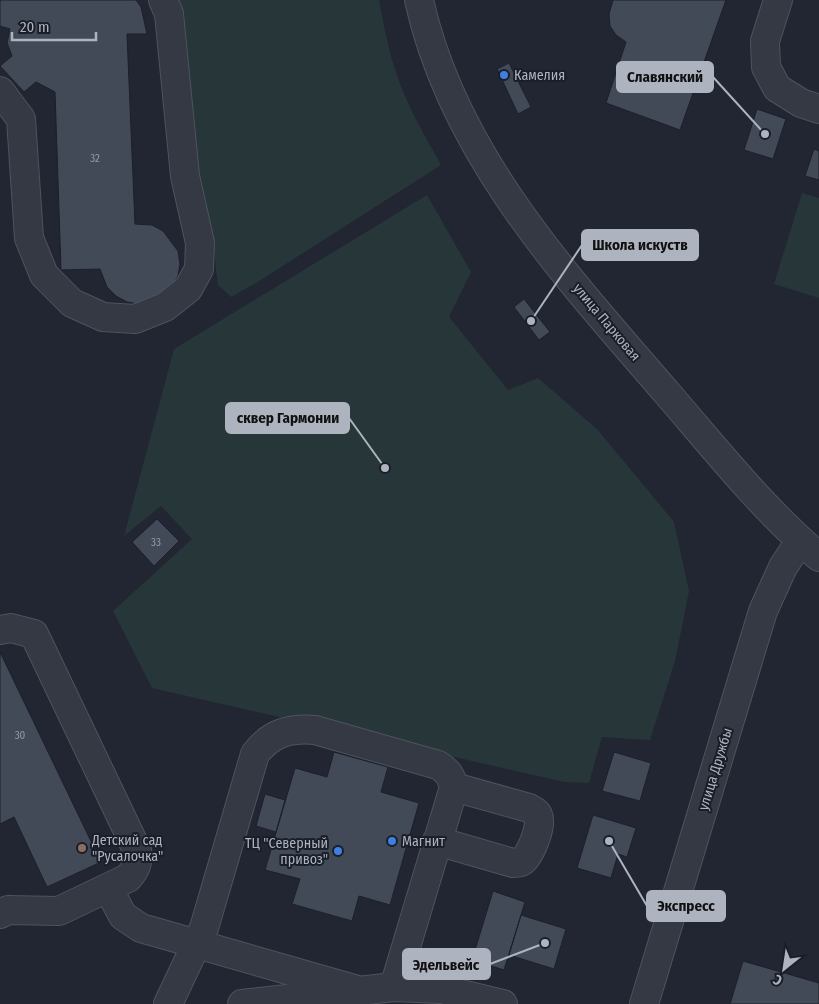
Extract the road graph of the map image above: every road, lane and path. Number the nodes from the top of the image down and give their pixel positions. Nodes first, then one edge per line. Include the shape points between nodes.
1 (163, 0) edge
2 (419, 0) edge
3 (778, 0) edge
4 (0, 91) edge
5 (819, 108) edge
6 (810, 549) edge
7 (0, 630) edge
8 (454, 787) junction
9 (438, 841) junction
10 (108, 888) junction
11 (0, 914) edge
12 (197, 945) junction
13 (394, 987) junction
14 (361, 991) junction
15 (419, 996) edge
16 (168, 1004) edge
17 (242, 1004) edge
18 (503, 1004) edge
19 (644, 1004) edge

1 - 4 street via 169,14 185,176 200,243 199,269 188,289 165,307 136,319 102,318 72,303 44,275 28,238 21,119
2 - 6 street, улица Парковая via 431,42 463,122 529,225 740,478
3 - 5 street via 765,41 766,67 777,88 802,103
6 - 19 street, улица Дружбы via 779,574 763,611
7 - 10 street via 11,628 34,634 137,850 135,870 128,878
8 - 9 street
8 - 9 street via 536,812 539,822 530,853 521,862 513,862
8 - 12 street via 448,771 438,765 315,730 297,728 279,732 264,742 255,754
9 - 13 street
10 - 11 street via 59,911 8,910
10 - 12 street via 123,916 132,923
12 - 14 street
12 - 16 street
13 - 14 street
13 - 15 street
14 - 17 street
15 - 18 street via 460,993

